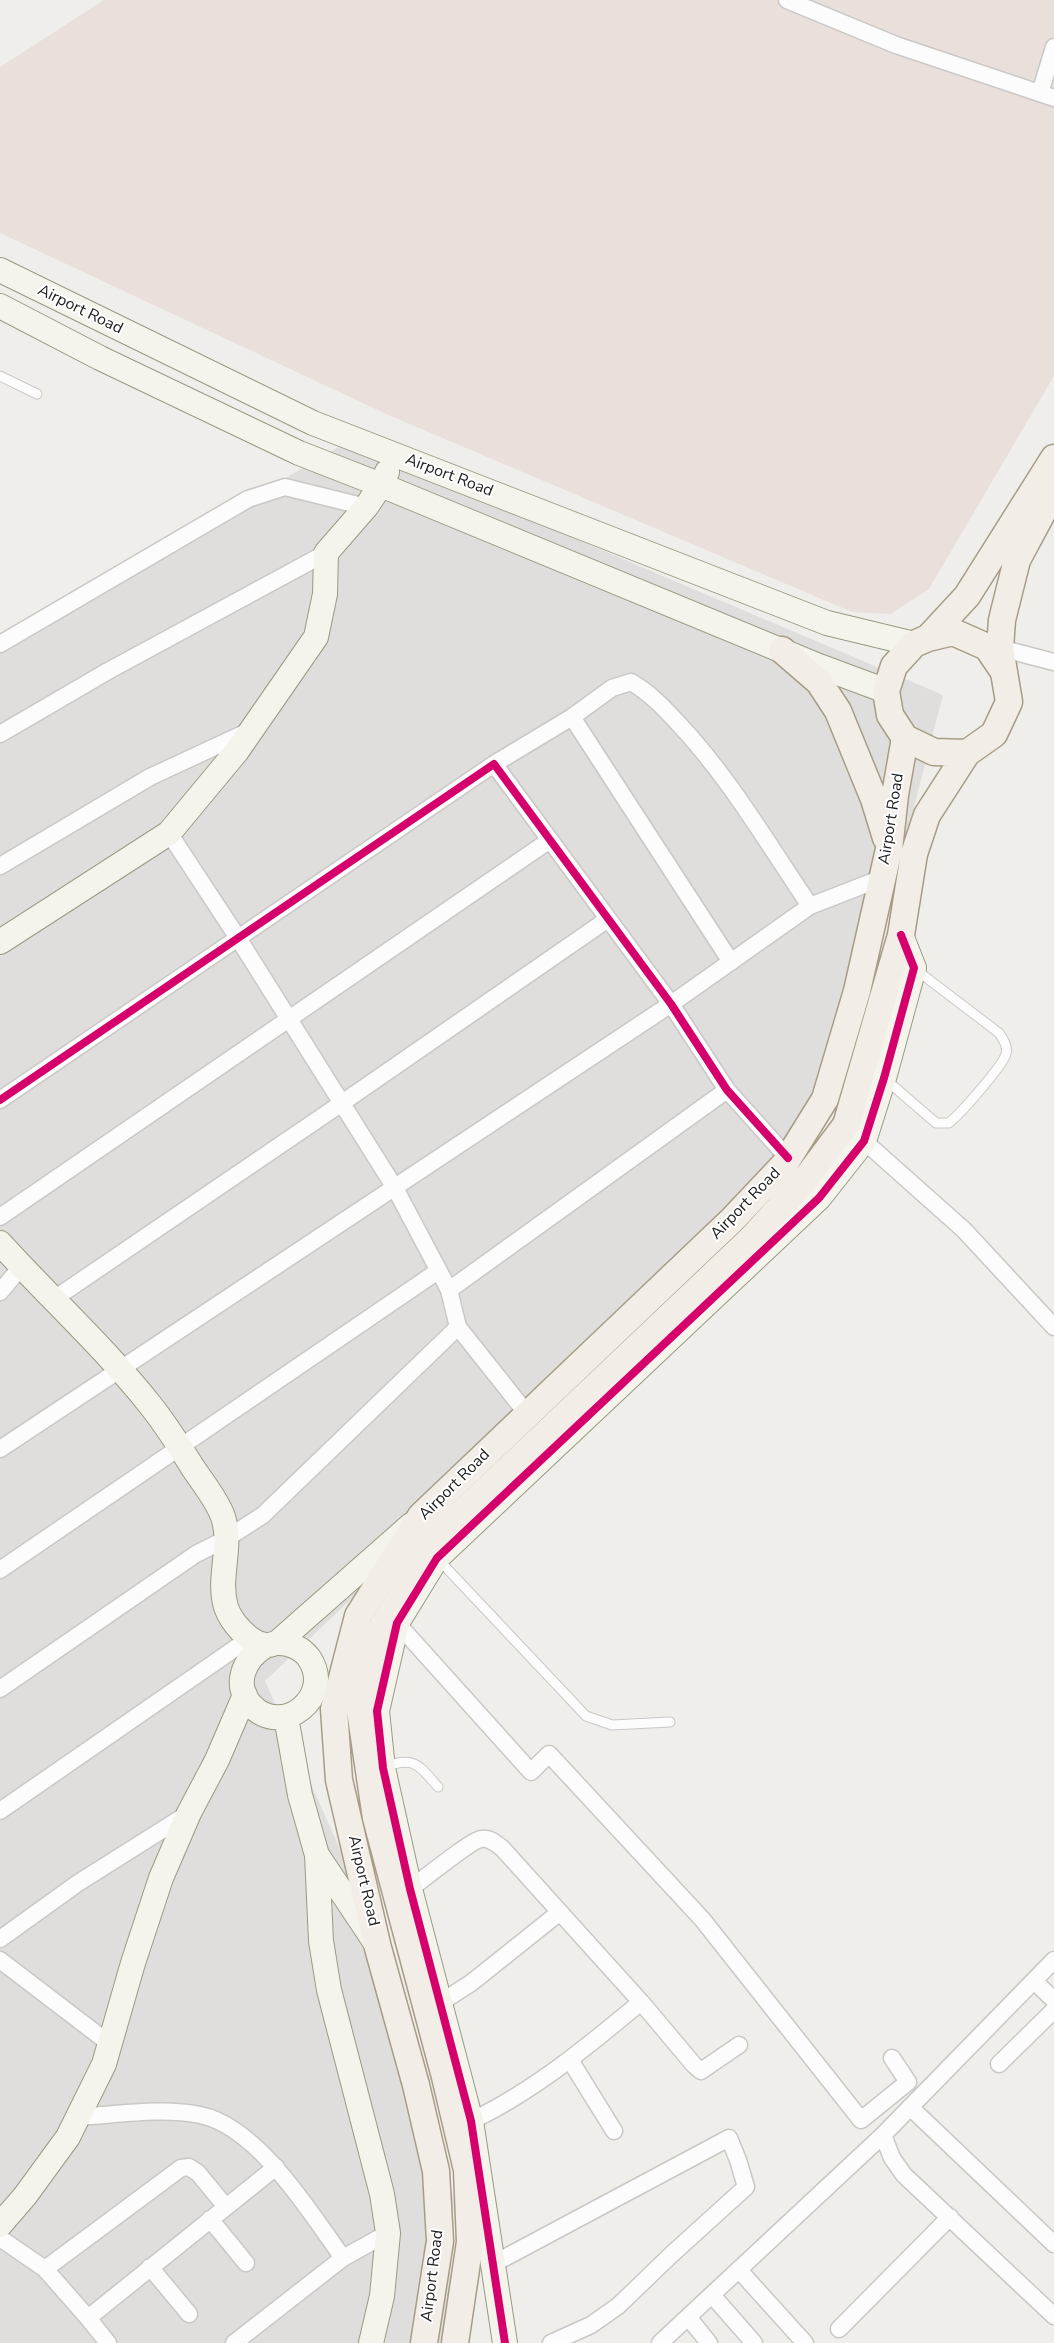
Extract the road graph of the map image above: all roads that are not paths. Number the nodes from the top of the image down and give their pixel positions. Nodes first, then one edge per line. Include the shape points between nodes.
1 (787, 0) edge
2 (1054, 47) edge
3 (1047, 96) edge
4 (0, 270) edge
5 (0, 306) edge
6 (0, 376) edge
7 (37, 394) dead end
8 (395, 455) junction
9 (1054, 458) edge
10 (381, 485) junction
11 (1054, 491) edge
12 (366, 507) junction
13 (326, 553) junction
14 (920, 641) junction
15 (0, 644) edge
16 (782, 650) junction
17 (1002, 660) junction
18 (1054, 662) edge
19 (886, 691) junction
20 (572, 717) junction
21 (251, 730) junction
22 (0, 734) edge
23 (905, 738) junction
24 (967, 753) junction
25 (494, 764) junction
26 (169, 833) junction
27 (550, 840) junction
28 (889, 849) junction
29 (0, 866) edge
30 (882, 878) junction
31 (810, 906) junction
32 (608, 919) junction
33 (901, 935) junction
34 (238, 938) junction
35 (0, 942) edge
36 (731, 962) junction
37 (914, 968) junction
38 (671, 1004) junction
39 (289, 1019) junction
40 (884, 1078) junction
41 (727, 1090) junction
42 (0, 1100) edge
43 (342, 1104) junction
44 (864, 1141) junction
45 (788, 1158) junction
46 (395, 1188) junction
47 (0, 1217) edge
48 (0, 1243) edge
49 (22, 1266) junction
50 (438, 1271) junction
51 (449, 1290) junction
52 (0, 1292) edge
53 (54, 1299) junction
54 (458, 1327) junction
55 (1054, 1327) edge
56 (120, 1369) junction
57 (528, 1414) junction
58 (180, 1446) junction
59 (0, 1450) edge
60 (421, 1516) junction
61 (226, 1539) junction
62 (437, 1558) junction
63 (0, 1570) edge
64 (398, 1623) junction
65 (264, 1642) junction
66 (328, 1680) junction
67 (0, 1690) edge
68 (244, 1695) junction
69 (286, 1717) junction
70 (670, 1722) dead end
71 (382, 1768) junction
72 (438, 1787) dead end
73 (0, 1811) edge
74 (188, 1813) junction
75 (317, 1855) junction
76 (410, 1888) junction
77 (560, 1912) junction
78 (0, 1939) edge
79 (378, 1948) junction
80 (0, 1960) edge
81 (1054, 1960) edge
82 (387, 1979) junction
83 (1034, 1981) junction
84 (1054, 2000) edge
85 (641, 2002) junction
86 (440, 2003) junction
87 (1054, 2010) edge
88 (110, 2044) junction
89 (739, 2045) dead end
90 (892, 2058) dead end
91 (570, 2060) junction
92 (999, 2064) dead end
93 (910, 2107) junction
94 (462, 2116) junction
95 (77, 2117) junction
96 (614, 2131) dead end
97 (883, 2135) junction
98 (276, 2167) junction
99 (226, 2207) junction
100 (950, 2217) junction
101 (210, 2219) junction
102 (0, 2225) edge
103 (388, 2233) junction
104 (0, 2238) edge
105 (1054, 2244) edge
106 (343, 2258) junction
107 (246, 2263) dead end
108 (493, 2264) junction
109 (150, 2267) junction
110 (45, 2269) junction
111 (739, 2270) junction
112 (712, 2295) junction
113 (189, 2314) dead end
114 (1054, 2316) edge
115 (688, 2317) junction
116 (88, 2318) junction
117 (839, 2329) dead end
118 (108, 2343) edge
119 (234, 2343) edge
120 (371, 2343) edge
121 (424, 2343) edge
122 (455, 2343) edge
123 (505, 2343) edge
124 (550, 2343) edge
125 (660, 2343) edge
126 (708, 2343) edge
127 (754, 2343) edge
128 (805, 2343) edge

1 - 3 street via 896,45
2 - 3 street
4 - 8 street, Airport Road via 313,423
5 - 10 street, Airport Road via 100,358 299,453
6 - 7 lane
8 - 10 street
8 - 14 street, Airport Road via 827,623
9 - 14 main road via 967,596
10 - 12 street
10 - 16 street, Airport Road
11 - 17 main road via 1017,560 1002,620
12 - 13 street
12 - 15 street via 286,487 248,499
13 - 21 street via 325,594 316,637
13 - 22 street via 108,671
14 - 17 main road via 953,632 987,647
14 - 19 main road via 894,666
16 - 19 street, Airport Road
16 - 28 main road via 819,682 838,711 874,799
17 - 18 street
17 - 24 main road via 1010,702 994,734
19 - 23 main road via 890,715
20 - 25 street
20 - 31 street via 612,688 631,682 649,693 695,740
20 - 36 street
21 - 26 street
21 - 29 street via 150,777
23 - 24 main road via 934,752
23 - 28 main road, Airport Road via 894,795
24 - 33 main road, Airport Road via 927,815 914,854
25 - 27 street
25 - 34 street
26 - 34 street
26 - 35 street
27 - 32 street
27 - 39 street
28 - 30 main road, Airport Road
30 - 31 street
30 - 45 main road, Airport Road via 857,990 825,1099
31 - 36 street
32 - 38 street
32 - 43 street
33 - 37 street
33 - 94 main road, Airport Road via 846,1125 804,1181 750,1239 441,1533 382,1626 360,1710 376,1818
34 - 39 street
34 - 42 street
36 - 38 street
37 - 40 street
37 - 40 lane via 999,1033 1005,1042 1006,1054 973,1099 949,1123 936,1123
38 - 41 street
38 - 46 street
39 - 43 street
39 - 47 street
40 - 44 street
41 - 45 street
41 - 51 street
43 - 46 street
43 - 53 street
44 - 55 street via 964,1230
44 - 62 street via 820,1198
45 - 57 main road, Airport Road via 732,1220
46 - 50 street
46 - 56 street
48 - 49 street
49 - 52 street
49 - 53 street
50 - 51 street
50 - 58 street
51 - 54 street
53 - 56 street
54 - 57 street
54 - 61 street via 263,1515
56 - 58 street
56 - 59 street
57 - 60 main road, Airport Road
58 - 61 street via 223,1516
58 - 63 street
60 - 65 street
60 - 66 main road, Airport Road via 358,1616
61 - 65 street via 226,1608 238,1628
61 - 67 street via 196,1554
62 - 64 street
62 - 70 lane via 586,1716 612,1725
64 - 71 street via 378,1711
64 - 90 street via 531,1772 549,1754 573,1779 702,1919 861,2120 908,2082
65 - 66 street via 289,1644 300,1649
65 - 68 street via 247,1661 243,1672
65 - 73 street
66 - 69 street via 314,1692 308,1704
66 - 79 main road, Airport Road via 334,1709 339,1780
68 - 69 street via 261,1713
68 - 74 street via 217,1760
69 - 75 street via 300,1795
71 - 72 lane via 396,1762 409,1762 422,1769
71 - 76 street
74 - 78 street via 78,1883
74 - 88 street via 162,1878
75 - 79 street
75 - 103 street via 321,1941 330,1990 382,2194
76 - 77 street via 470,1845 481,1839 490,1839
76 - 86 street
77 - 85 street
77 - 86 street via 472,1983
79 - 82 main road, Airport Road
80 - 88 street
81 - 83 street
82 - 94 main road via 413,2016 434,2100
82 - 121 main road, Airport Road via 436,2171 440,2241
83 - 84 street
83 - 93 street
85 - 89 street via 685,2055 702,2070
85 - 91 street
86 - 94 street
87 - 92 street
88 - 95 street via 104,2064
91 - 94 street via 516,2098
91 - 96 street
93 - 97 street
93 - 105 street
94 - 108 street
94 - 122 main road, Airport Road via 470,2242
95 - 98 street via 174,2112 201,2115 228,2124
95 - 102 street via 68,2137
97 - 100 street via 892,2158 904,2175
97 - 111 street
98 - 99 street
98 - 106 street
99 - 101 street
99 - 110 street via 198,2173 188,2167 181,2168
100 - 114 street
100 - 117 street
101 - 107 street
101 - 109 street
103 - 106 street
103 - 120 street via 382,2296
104 - 110 street
106 - 119 street
108 - 123 street
108 - 124 street via 729,2138 746,2187 618,2306 591,2325
109 - 113 street
109 - 116 street
110 - 116 street
111 - 112 street
111 - 128 street
112 - 115 street
112 - 127 street
115 - 125 street
115 - 126 street
116 - 118 street

